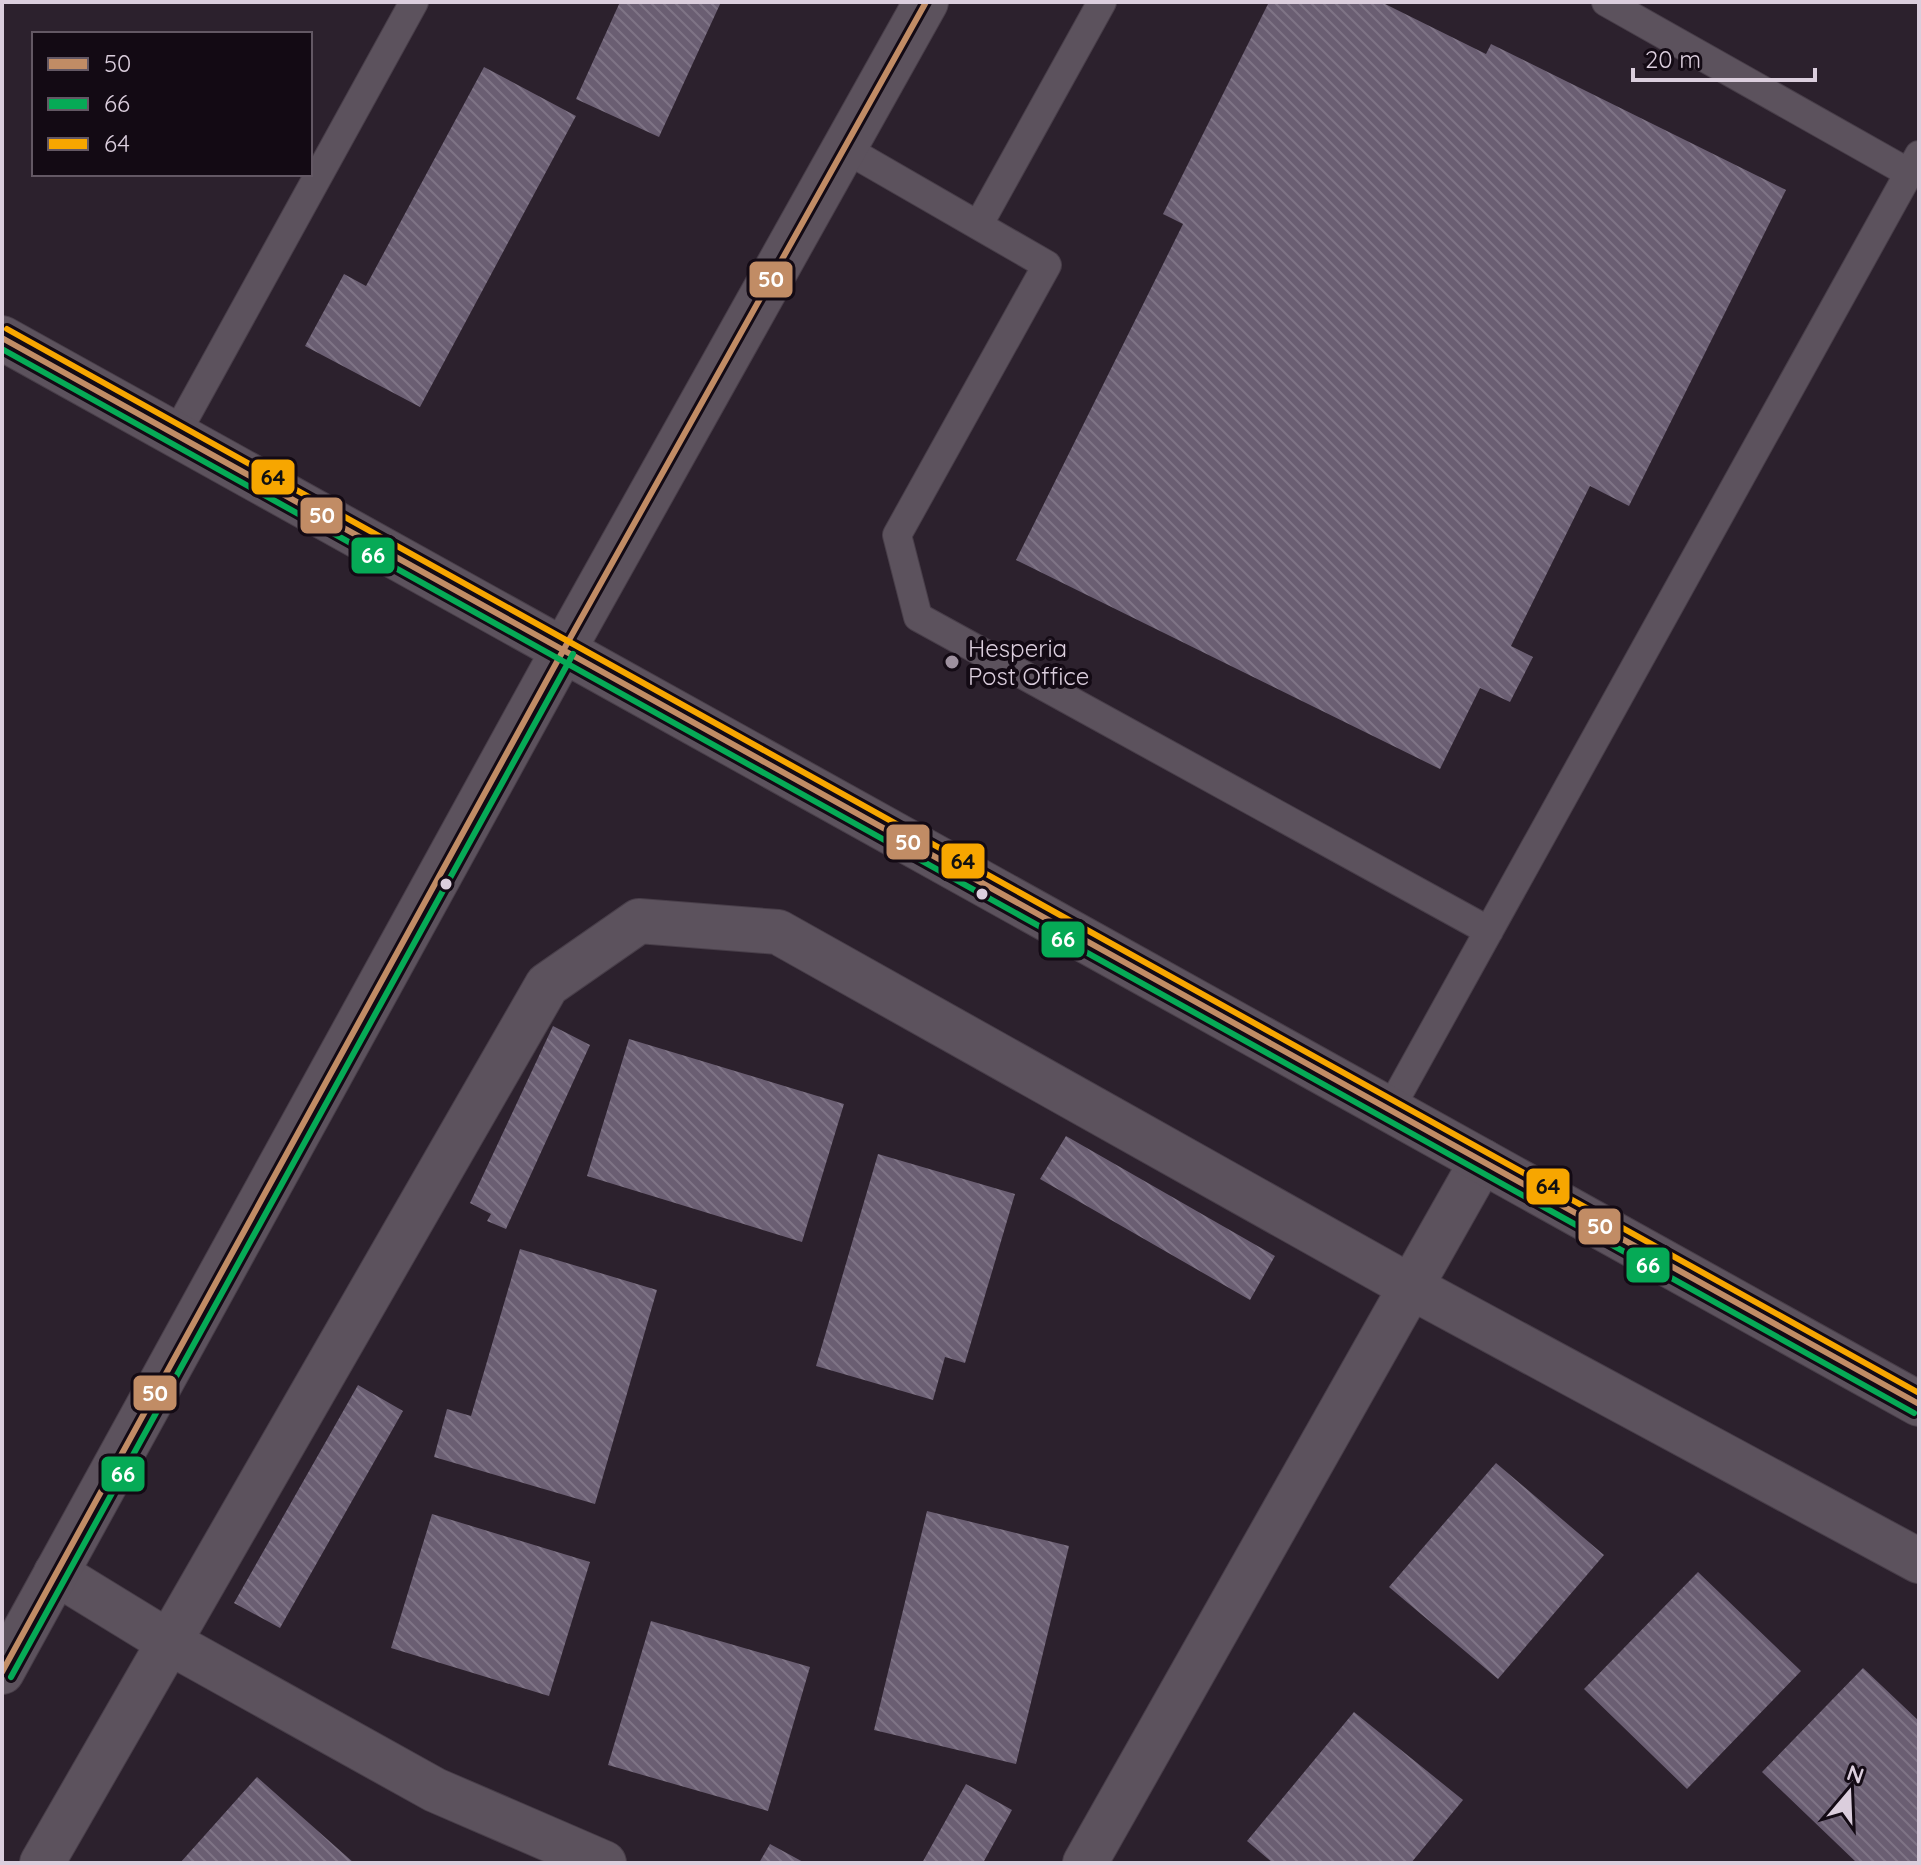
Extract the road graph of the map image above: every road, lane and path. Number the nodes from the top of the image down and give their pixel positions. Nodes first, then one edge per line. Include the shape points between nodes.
1 (414, 2) edge
2 (926, 2) edge
3 (1102, 2) edge
4 (1606, 2) edge
5 (844, 148) junction
6 (1914, 164) edge
7 (979, 224) junction
8 (2, 338) edge
9 (176, 434) junction
10 (564, 649) junction
11 (1489, 931) junction
12 (1390, 1109) junction
13 (1482, 1161) junction
14 (1411, 1287) junction
15 (1919, 1404) edge
16 (1919, 1561) edge
17 (56, 1573) junction
18 (167, 1641) junction
19 (2, 1672) edge
20 (42, 1863) edge
21 (604, 1863) edge
22 (1085, 1863) edge

1 - 9 lane
2 - 5 street
3 - 7 lane
4 - 6 lane
5 - 7 lane
5 - 10 street
6 - 11 lane
7 - 11 lane via 1047,265 897,535 918,617
8 - 9 street
9 - 10 street
10 - 12 street
10 - 17 street
11 - 12 lane
12 - 13 street
13 - 14 street
13 - 15 street
14 - 16 street
14 - 18 street via 778,932 639,921 547,985
14 - 22 street
17 - 18 street
17 - 19 street
18 - 20 street
18 - 21 street via 435,1790

